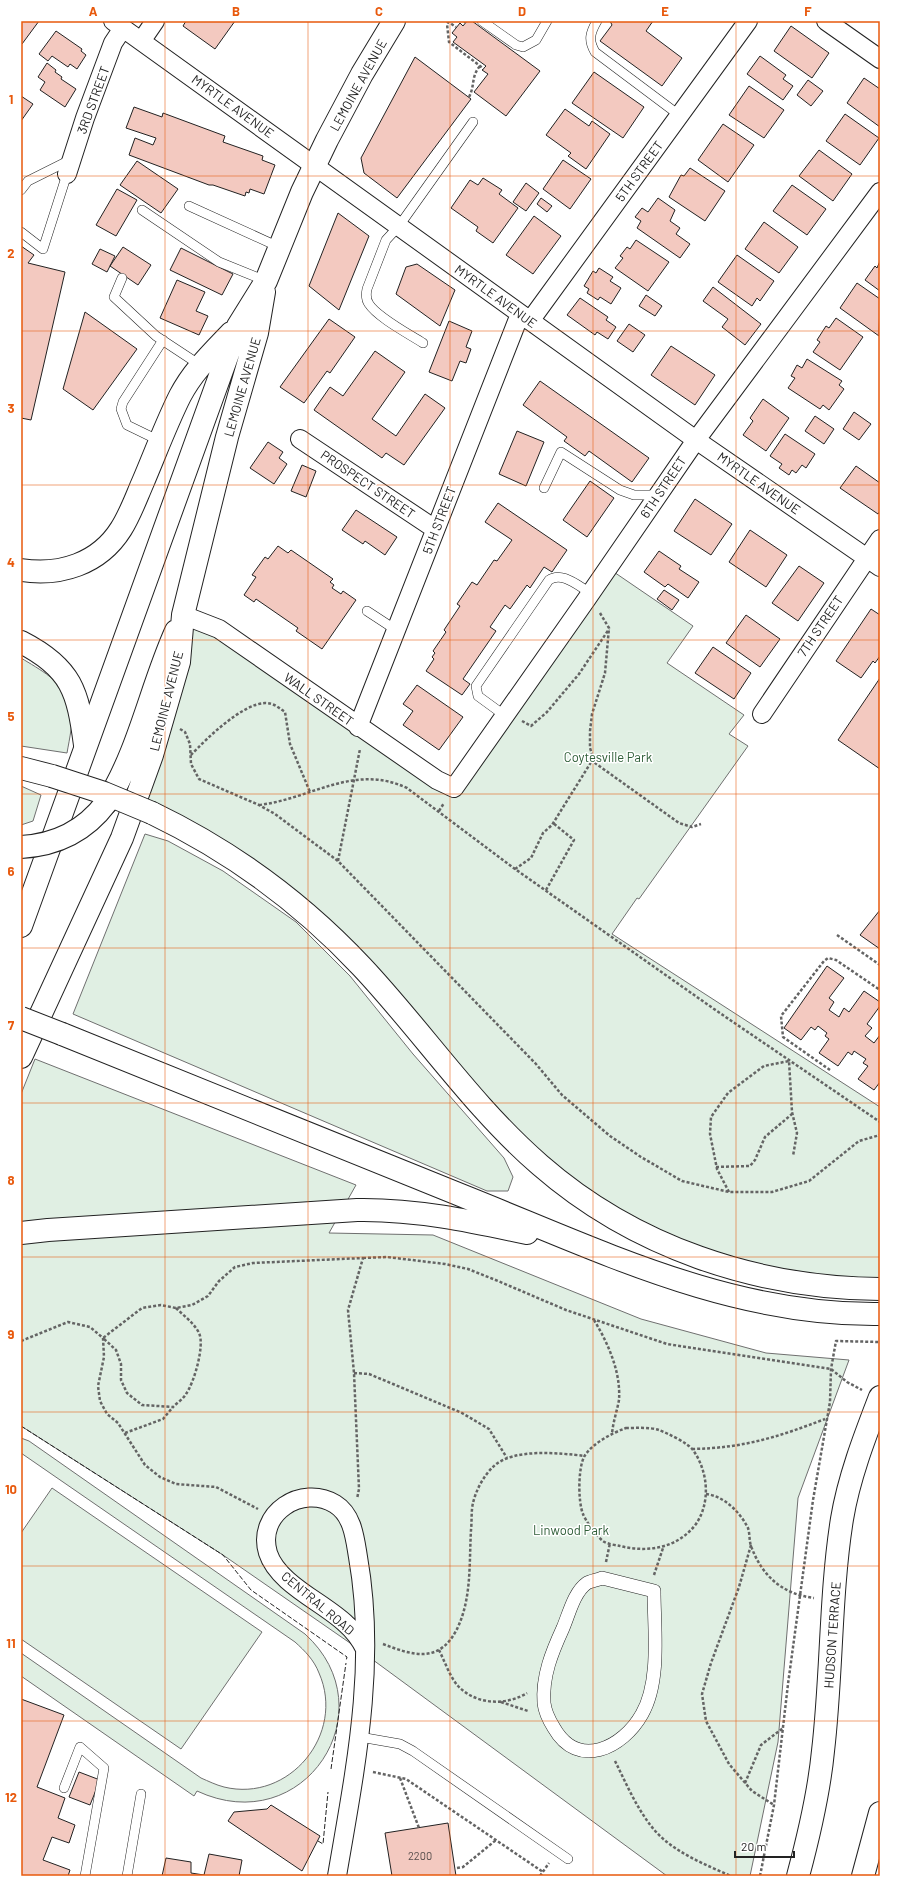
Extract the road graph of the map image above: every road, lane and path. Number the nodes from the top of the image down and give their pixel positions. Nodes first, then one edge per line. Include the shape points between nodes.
1 (155, 21) edge
2 (394, 21) edge
3 (448, 21) edge
4 (482, 21) edge
5 (547, 21) edge
6 (597, 21) edge
7 (748, 21) edge
8 (826, 21) edge
9 (118, 24) edge
10 (456, 28) dead end
11 (142, 40) junction
12 (880, 59) edge
13 (480, 66) junction
14 (484, 69) dead end
15 (468, 96) dead end
16 (679, 116) junction
17 (473, 122) dead end
18 (69, 166) junction
19 (315, 166) junction
20 (24, 178) edge
21 (21, 190) edge
22 (880, 192) edge
23 (189, 206) dead end
24 (142, 210) dead end
25 (399, 226) junction
26 (21, 232) edge
27 (279, 247) junction
28 (122, 278) dead end
29 (266, 281) junction
30 (526, 317) junction
31 (238, 326) junction
32 (163, 340) junction
33 (423, 343) dead end
34 (200, 365) junction
35 (300, 439) dead end
36 (696, 440) junction
37 (160, 441) junction
38 (544, 488) dead end
39 (658, 495) junction
40 (435, 529) junction
41 (880, 540) edge
42 (873, 562) edge
43 (21, 570) edge
44 (589, 596) junction
45 (367, 611) dead end
46 (183, 615) junction
47 (609, 628) junction
48 (396, 630) junction
49 (21, 642) edge
50 (504, 714) junction
51 (762, 714) dead end
52 (531, 726) dead end
53 (179, 728) dead end
54 (362, 729) junction
55 (85, 745) junction
56 (191, 755) junction
57 (594, 759) junction
58 (21, 768) edge
59 (353, 780) junction
60 (454, 788) joint
61 (310, 792) junction
62 (259, 805) junction
63 (553, 823) junction
64 (701, 824) dead end
65 (21, 847) edge
66 (338, 861) junction
67 (515, 869) junction
68 (546, 890) junction
69 (21, 926) edge
70 (837, 934) dead end
71 (880, 965) edge
72 (880, 990) edge
73 (21, 1018) edge
74 (21, 1057) edge
75 (789, 1061) junction
76 (830, 1070) dead end
77 (792, 1114) junction
78 (880, 1122) edge
79 (880, 1135) edge
80 (793, 1156) dead end
81 (716, 1167) junction
82 (729, 1192) junction
83 (21, 1233) edge
84 (583, 1245) junction
85 (364, 1258) junction
86 (880, 1289) edge
87 (176, 1308) junction
88 (880, 1314) edge
89 (594, 1319) junction
90 (103, 1338) junction
91 (21, 1341) edge
92 (880, 1342) edge
93 (831, 1369) junction
94 (354, 1373) junction
95 (880, 1397) edge
96 (173, 1407) junction
97 (826, 1418) junction
98 (125, 1433) junction
99 (612, 1434) junction
100 (692, 1449) junction
101 (585, 1456) junction
102 (507, 1458) junction
103 (706, 1494) junction
104 (270, 1522) junction
105 (353, 1534) junction
106 (751, 1545) junction
107 (663, 1548) junction
108 (654, 1591) junction
109 (800, 1596) junction
110 (834, 1600) junction
111 (365, 1643) junction
112 (439, 1650) junction
113 (544, 1680) junction
114 (498, 1702) junction
115 (547, 1718) junction
116 (783, 1728) junction
117 (360, 1737) junction
118 (355, 1770) junction
119 (621, 1773) dead end
120 (399, 1777) junction
121 (745, 1784) junction
122 (64, 1788) dead end
123 (141, 1794) dead end
124 (774, 1805) junction
125 (880, 1813) edge
126 (418, 1828) dead end
127 (496, 1840) junction
128 (568, 1859) dead end
129 (457, 1868) dead end
130 (543, 1872) dead end
131 (85, 1876) edge
132 (127, 1876) edge
133 (337, 1876) edge
134 (731, 1876) edge
135 (760, 1876) edge
136 (798, 1876) edge
137 (863, 1876) edge

1 - 11 street
2 - 19 main road, LEMOINE AVENUE via 362,74
3 - 10 path
3 - 13 path via 449,42
4 - 5 lane via 523,47 536,40
6 - 16 lane via 590,34 590,44 595,52
7 - 16 street, 5TH STREET
8 - 12 street
9 - 11 street, MYRTLE AVENUE
9 - 18 street, 3RD STREET
11 - 19 street, MYRTLE AVENUE
13 - 14 path
13 - 15 path via 474,75 472,90
16 - 30 street, 5TH STREET
17 - 25 lane
18 - 20 lane
18 - 26 lane via 44,249
19 - 25 street, MYRTLE AVENUE
19 - 27 main road, LEMOINE AVENUE
20 - 21 lane
22 - 36 street, 6TH STREET
23 - 27 lane
24 - 29 lane via 219,262
25 - 30 street, MYRTLE AVENUE
25 - 33 lane via 386,240 366,296 368,304 376,312
27 - 29 main road, LEMOINE AVENUE
28 - 32 lane via 114,297
29 - 31 main road, LEMOINE AVENUE
29 - 46 main road, LEMOINE AVENUE via 257,333 227,436
30 - 36 street, MYRTLE AVENUE
30 - 40 street, 5TH STREET
31 - 34 main road
31 - 55 main road, LEMOINE AVENUE
32 - 34 lane
32 - 37 lane via 121,409 127,425
34 - 37 main road via 180,396
35 - 40 street, PROSPECT STREET
36 - 39 street, 6TH STREET
36 - 42 street, MYRTLE AVENUE
37 - 43 main road via 121,530 105,548 87,561 68,569 44,572
38 - 39 lane via 561,452 620,490 634,495
39 - 44 street, 6TH STREET
40 - 48 street, 5TH STREET
41 - 42 street, 7TH STREET
42 - 51 street, 7TH STREET
44 - 47 path
44 - 50 street, 6TH STREET
44 - 50 lane via 561,576 554,576 549,580 476,686 478,696
45 - 48 lane
46 - 54 street, WALL STREET via 220,629
46 - 65 main road, bridge via 163,658 127,761 106,803 86,824 66,837 38,846
46 - 74 main road, LEMOINE AVENUE via 179,662 136,803
47 - 52 path via 579,674
47 - 57 path via 605,673 592,714 590,731 590,748
48 - 54 street, 5TH STREET
49 - 55 main road via 58,667 70,683 79,706
50 - 60 street, 6TH STREET
53 - 56 path via 185,732
54 - 59 path
54 - 60 street, WALL STREET via 437,780
55 - 69 main road, LEMOINE AVENUE
56 - 61 path via 244,710 265,703 275,705 285,712 290,744
56 - 62 path via 191,764 199,779
57 - 63 path
57 - 64 path via 595,763 679,823 692,827
58 - 86 main road, bridge via 104,793 152,813 200,838 271,885 317,923 362,967 506,1133 553,1177 591,1204 668,1246 746,1273 814,1285
59 - 61 path
59 - 66 path
59 - 67 path via 379,778 407,788
61 - 62 path via 292,799
62 - 66 path via 290,824
63 - 67 path via 542,833 531,858
63 - 68 path via 574,840
66 - 82 path via 531,1058 562,1095 610,1136 682,1181
67 - 68 path
68 - 75 path
70 - 71 path
72 - 76 path via 836,960 828,958 781,1016 783,1037
73 - 84 main road, bridge
75 - 77 path
75 - 78 path
75 - 81 path via 764,1066 728,1093 711,1117 710,1134
77 - 80 path via 797,1133
77 - 81 path via 765,1137 750,1166
79 - 82 path via 859,1140 809,1181 772,1192
81 - 82 path
83 - 84 main road via 376,1210 451,1217
84 - 88 main road via 687,1284 750,1301 818,1312
85 - 87 path via 253,1263 235,1267 218,1281 208,1296 192,1305
85 - 89 path via 387,1257 445,1264 498,1281
85 - 94 path via 348,1310
87 - 90 path via 161,1305 142,1308
87 - 96 path via 200,1335 200,1355 186,1394
89 - 93 path via 667,1344
89 - 99 path via 613,1359 617,1379 619,1399
90 - 91 path via 90,1327 68,1322
90 - 96 path via 116,1350 121,1380 127,1393 142,1405
90 - 98 path via 104,1357 98,1386 100,1400 107,1414
92 - 93 path via 836,1341
93 - 95 path via 846,1382
93 - 97 path via 830,1402
94 - 102 path via 369,1374 462,1414 489,1429
94 - 105 path via 359,1489
95 - 110 main road, HUDSON TERRACE via 847,1497
96 - 98 path via 163,1419
97 - 100 path via 776,1437 749,1444
97 - 109 path
98 - 104 path via 145,1465 160,1478 176,1484 216,1487 256,1508 266,1515
99 - 100 path via 626,1428 657,1429
99 - 101 path via 601,1440
100 - 103 path via 701,1467
101 - 102 path via 527,1454
101 - 107 path via 580,1477 583,1514 602,1541 627,1548
102 - 112 path via 494,1466 483,1479 473,1503 467,1600 455,1632 449,1642
103 - 106 path via 716,1495 731,1506 748,1529
103 - 107 path via 703,1511 690,1532
104 - 105 street, CENTRAL ROAD via 278,1511 289,1504 302,1499 317,1498 332,1502 343,1510 350,1521
104 - 111 street, CENTRAL ROAD via 266,1534 267,1547 271,1560 279,1572 346,1623
105 - 111 street, CENTRAL ROAD via 366,1618
106 - 109 path via 772,1580 786,1591
106 - 121 path via 702,1694 706,1721 729,1764
107 - 108 path via 652,1579
108 - 113 street via 602,1578 587,1583 578,1593 550,1657
108 - 115 street via 653,1677 643,1714 633,1727 608,1748 594,1752 569,1745 559,1737
109 - 110 path
109 - 116 path
110 - 136 main road, HUDSON TERRACE via 820,1776
111 - 112 path via 422,1654
111 - 117 street, CENTRAL ROAD
112 - 114 path via 457,1685 479,1699
113 - 114 path via 522,1696
113 - 115 street
114 - 115 path
116 - 121 path via 761,1745
116 - 124 path
117 - 118 street, CENTRAL ROAD
117 - 128 lane via 400,1744 413,1750
118 - 120 path
118 - 133 street, CENTRAL ROAD
119 - 134 path via 638,1806 658,1834 680,1851
120 - 126 path
120 - 127 path via 406,1779
121 - 124 path
122 - 131 lane via 80,1748 104,1768
123 - 132 lane
124 - 135 path
125 - 137 main road
127 - 129 path via 463,1867
127 - 130 path

